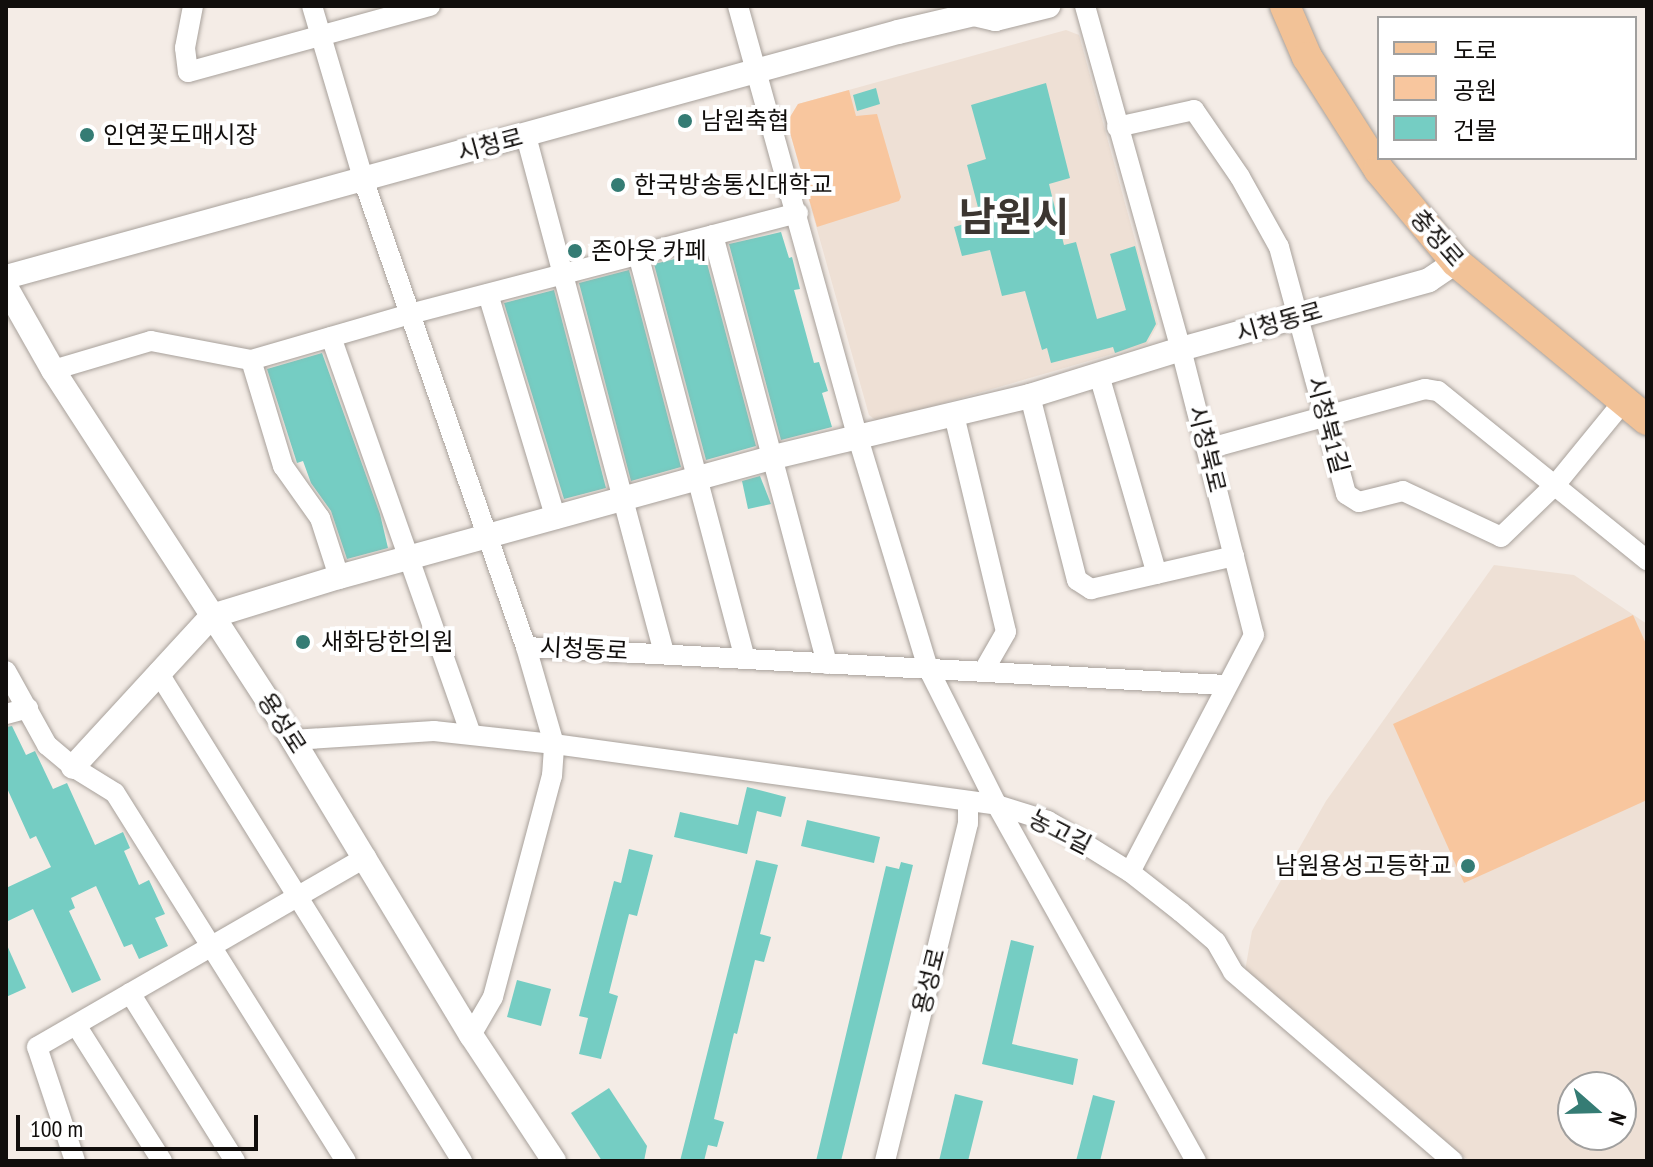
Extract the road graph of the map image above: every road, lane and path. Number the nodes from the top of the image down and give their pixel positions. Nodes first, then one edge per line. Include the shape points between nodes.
1 (193, 6) edge
2 (312, 6) edge
3 (430, 6) edge
4 (738, 6) edge
5 (1048, 6) edge
6 (1085, 6) edge
7 (1285, 7) edge
8 (977, 10) edge
9 (321, 36) junction
10 (755, 71) junction
11 (1117, 127) junction
12 (526, 136) junction
13 (363, 178) junction
14 (798, 213) junction
15 (713, 235) junction
16 (638, 254) junction
17 (1456, 262) junction
18 (561, 275) junction
19 (6, 277) edge
20 (6, 287) edge
21 (488, 294) junction
22 (410, 314) junction
23 (1297, 317) junction
24 (331, 337) junction
25 (1181, 349) junction
26 (251, 360) junction
27 (53, 370) junction
28 (1099, 375) junction
29 (1030, 396) junction
30 (1624, 401) junction
31 (954, 415) junction
32 (1327, 416) junction
33 (1647, 420) edge
34 (858, 438) junction
35 (1207, 449) junction
36 (774, 457) junction
37 (699, 479) junction
38 (1556, 484) junction
39 (622, 501) junction
40 (556, 519) junction
41 (488, 536) junction
42 (1234, 556) junction
43 (412, 559) junction
44 (1647, 560) edge
45 (1157, 574) junction
46 (339, 577) junction
47 (212, 616) junction
48 (526, 647) junction
49 (664, 653) junction
50 (745, 659) junction
51 (827, 664) junction
52 (928, 668) junction
53 (6, 671) edge
54 (158, 672) junction
55 (983, 672) junction
56 (1226, 685) junction
57 (28, 708) junction
58 (6, 714) edge
59 (470, 732) junction
60 (293, 740) junction
61 (554, 744) junction
62 (73, 767) junction
63 (968, 801) junction
64 (997, 805) junction
65 (366, 857) junction
66 (1130, 872) junction
67 (299, 895) junction
68 (211, 946) junction
69 (130, 993) junction
70 (76, 1025) junction
71 (471, 1035) junction
72 (75, 1161) edge
73 (162, 1161) edge
74 (235, 1161) edge
75 (346, 1161) edge
76 (462, 1161) edge
77 (554, 1161) edge
78 (885, 1161) edge
79 (1196, 1161) edge
80 (1453, 1161) edge

1 - 9 street via 185,48 188,72
2 - 9 street, 시청동로
3 - 9 street
4 - 10 street
5 - 8 street, 시청로 via 995,19
6 - 11 street, 시청북로
7 - 17 main road, 충정로 via 1307,57 1379,170
8 - 10 street, 시청로
9 - 13 street, 시청동로
10 - 12 street, 시청로
10 - 14 street
11 - 23 street, 시청북1길 via 1194,110 1279,247
11 - 25 street, 시청북로
12 - 13 street, 시청로
12 - 18 street, 시청동로
13 - 19 street, 시청로
13 - 22 street, 시청동로
14 - 15 street
14 - 34 street
15 - 16 street
15 - 36 street
16 - 18 street
16 - 37 street
17 - 23 street, 시청동로 via 1429,280
17 - 30 main road, 충정로
18 - 21 street
18 - 39 street, 시청동로
20 - 27 street, 용성로
21 - 22 street
21 - 40 street
22 - 24 street
22 - 41 street, 시청동로
23 - 25 street, 시청동로
23 - 32 street, 시청북1길
24 - 26 street
24 - 43 street
25 - 28 street, 시청동로
25 - 35 street, 시청북로
26 - 27 street via 151,341
26 - 46 street via 283,466 320,518
27 - 47 street, 용성로
28 - 29 street, 시청동로
28 - 45 street
29 - 31 street, 시청동로
29 - 45 street via 1077,580 1091,589
30 - 33 main road, 충정로
30 - 38 street, 시청북1길
31 - 34 street, 시청동로
31 - 55 street via 1006,632
32 - 35 street
32 - 38 street via 1425,389 1438,391
32 - 38 street, 시청북1길 via 1346,494 1359,502 1403,491 1501,537
34 - 36 street, 시청동로
34 - 52 street
35 - 42 street, 시청북로
36 - 37 street, 시청동로
36 - 51 street
37 - 39 street, 시청동로
37 - 50 street
38 - 44 street
39 - 40 street, 시청동로
39 - 49 street, 시청동로
40 - 41 street, 시청동로
41 - 43 street, 시청동로
41 - 48 street, 시청동로
42 - 45 street
42 - 56 street, 시청북로 via 1254,635
43 - 46 street, 시청동로
43 - 59 street
46 - 47 street, 시청동로
47 - 54 street
47 - 60 street, 용성로
48 - 49 street, 시청동로
48 - 61 street
49 - 50 street, 시청동로
50 - 51 street, 시청동로
51 - 52 street, 시청동로
52 - 55 street, 시청동로
52 - 64 street
53 - 57 street
54 - 62 street
54 - 67 street
55 - 56 street, 시청동로
56 - 66 street, 시청북로
57 - 58 street
57 - 62 street via 47,745
59 - 60 street, 농고길
59 - 61 street, 농고길
60 - 65 street, 용성로
61 - 63 street, 농고길
61 - 71 street via 552,776 493,997
62 - 68 street via 115,793
63 - 64 street, 농고길
63 - 78 street, 용성로 via 968,823
64 - 66 street, 농고길 via 1048,821
64 - 79 street
65 - 67 street
65 - 71 street, 용성로
66 - 80 street, 농고길 via 1216,942 1233,972
67 - 68 street
67 - 76 street
68 - 69 street
68 - 75 street
69 - 70 street
69 - 74 street
70 - 72 street via 37,1047
70 - 73 street
71 - 77 street, 용성로

